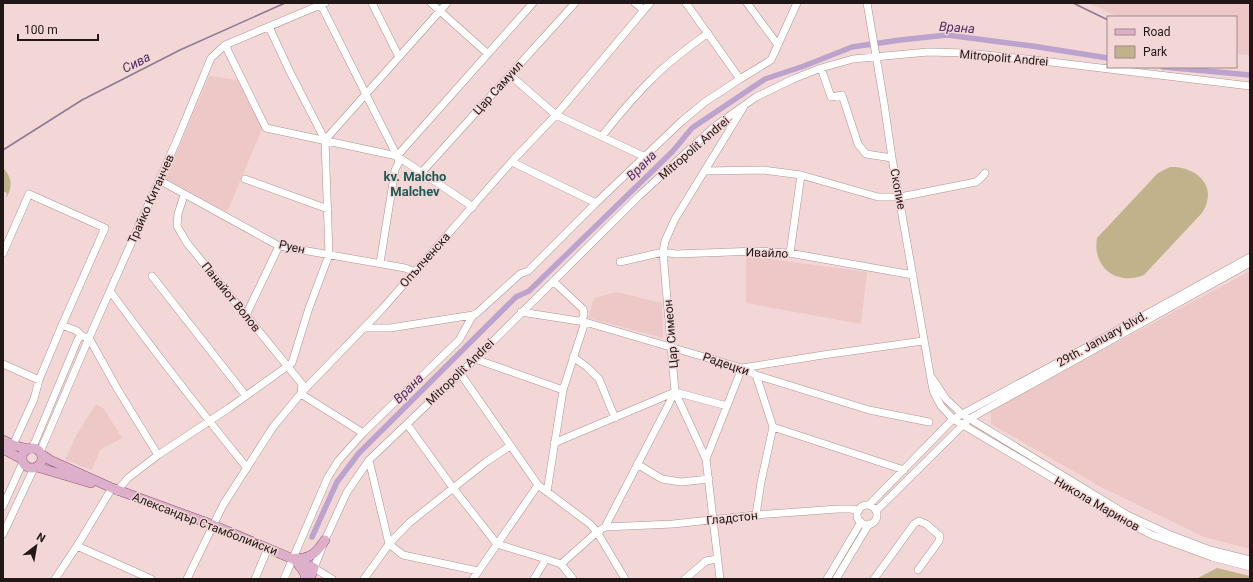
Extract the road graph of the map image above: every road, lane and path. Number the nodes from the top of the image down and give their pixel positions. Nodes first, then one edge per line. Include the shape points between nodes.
1 (372, 3) edge
2 (431, 3) edge
3 (447, 3) edge
4 (533, 3) edge
5 (575, 3) edge
6 (635, 3) edge
7 (650, 3) edge
8 (686, 3) edge
9 (747, 3) edge
10 (797, 3) edge
11 (867, 3) edge
12 (323, 4) edge
13 (644, 10) junction
14 (440, 11) junction
15 (269, 27) junction
16 (708, 33) junction
17 (225, 45) junction
18 (778, 45) junction
19 (488, 54) junction
20 (876, 54) junction
21 (399, 57) junction
22 (821, 68) junction
23 (510, 74) junction
24 (740, 79) junction
25 (1250, 86) edge
26 (366, 95) junction
27 (745, 104) junction
28 (556, 115) junction
29 (602, 136) junction
30 (325, 140) junction
31 (397, 156) junction
32 (645, 157) junction
33 (892, 158) junction
34 (512, 162) junction
35 (705, 170) junction
36 (422, 172) junction
37 (986, 173) dead end
38 (801, 175) junction
39 (245, 179) dead end
40 (159, 180) junction
41 (184, 195) junction
42 (900, 197) junction
43 (596, 203) junction
44 (473, 207) junction
45 (328, 209) junction
46 (279, 246) junction
47 (663, 252) junction
48 (3, 253) edge
49 (790, 253) junction
50 (329, 255) junction
51 (1250, 257) edge
52 (620, 262) dead end
53 (380, 263) junction
54 (1250, 264) edge
55 (415, 272) junction
56 (913, 275) junction
57 (152, 276) dead end
58 (553, 281) junction
59 (110, 291) junction
60 (521, 312) junction
61 (246, 315) junction
62 (473, 315) junction
63 (584, 321) junction
64 (62, 325) junction
65 (365, 328) junction
66 (85, 337) junction
67 (923, 341) junction
68 (672, 346) junction
69 (574, 357) junction
70 (475, 359) junction
71 (3, 364) edge
72 (287, 367) junction
73 (742, 368) junction
74 (460, 373) junction
75 (756, 374) junction
76 (930, 375) junction
77 (39, 380) junction
78 (563, 390) junction
79 (675, 392) junction
80 (301, 394) junction
81 (246, 396) junction
82 (727, 406) junction
83 (981, 412) junction
84 (962, 414) junction
85 (615, 418) junction
86 (954, 419) junction
87 (969, 419) junction
88 (209, 421) junction
89 (929, 422) dead end
90 (406, 424) junction
91 (962, 425) junction
92 (774, 427) junction
93 (985, 429) junction
94 (363, 433) junction
95 (3, 440) edge
96 (554, 443) junction
97 (13, 445) junction
98 (510, 446) junction
99 (3, 449) edge
100 (35, 451) junction
101 (158, 455) junction
102 (706, 459) junction
103 (369, 460) junction
104 (23, 461) junction
105 (638, 464) junction
106 (35, 468) junction
107 (246, 468) junction
108 (904, 470) junction
109 (709, 479) junction
110 (538, 485) junction
111 (453, 488) junction
112 (114, 489) junction
113 (547, 492) junction
114 (869, 505) junction
115 (3, 506) edge
116 (859, 510) junction
117 (876, 512) junction
118 (756, 515) junction
119 (714, 520) junction
120 (861, 522) junction
121 (869, 524) junction
122 (213, 525) junction
123 (605, 527) junction
124 (597, 532) junction
125 (3, 534) edge
126 (325, 540) junction
127 (389, 544) junction
128 (497, 544) junction
129 (77, 546) junction
130 (268, 548) junction
131 (293, 558) junction
132 (546, 559) junction
133 (717, 559) junction
134 (1250, 560) edge
135 (561, 564) junction
136 (1250, 567) edge
137 (314, 568) junction
138 (918, 570) dead end
139 (478, 571) junction
140 (55, 579) edge
141 (151, 579) edge
142 (187, 579) edge
143 (255, 579) edge
144 (284, 579) edge
145 (306, 579) edge
146 (310, 579) edge
147 (332, 579) edge
148 (364, 579) edge
149 (473, 579) edge
150 (534, 579) edge
151 (573, 579) edge
152 (625, 579) edge
153 (685, 579) edge
154 (720, 579) edge
155 (827, 579) edge
156 (836, 579) edge
157 (874, 579) edge

1 - 21 street
2 - 14 street
3 - 14 street
4 - 19 street
5 - 23 street, Цар Самуил
6 - 13 street
7 - 13 street, Опълченска
8 - 16 street
9 - 18 street
10 - 18 street, Mitropolit Andrei
11 - 20 street, Скопие
12 - 15 street
12 - 26 street
13 - 28 street, Опълченска
14 - 19 street
14 - 21 street
15 - 17 street
15 - 30 street
16 - 24 street
16 - 29 street via 653,78
17 - 30 street via 266,128
17 - 40 street, Трайко Китанчев via 211,58
18 - 24 street, Mitropolit Andrei via 771,60
19 - 31 street
20 - 22 street, Mitropolit Andrei
20 - 25 street, Mitropolit Andrei via 967,53
20 - 33 street, Скопие
21 - 26 street
22 - 27 street, Mitropolit Andrei via 786,82
22 - 33 street via 831,98 842,95 858,144 866,154
23 - 28 street
23 - 36 street, Цар Самуил
24 - 32 street, Mitropolit Andrei via 705,102
26 - 30 street
26 - 31 street
27 - 35 street, Цар Симеон
27 - 58 street, Mitropolit Andrei via 714,127 639,196
28 - 29 street
28 - 34 street, Опълченска
29 - 32 street
30 - 31 street
30 - 45 street
31 - 36 street
31 - 53 street via 399,162 395,170
32 - 43 street, Mitropolit Andrei
33 - 42 street, Скопие
34 - 43 street
34 - 44 street, Опълченска
35 - 38 street via 763,170
35 - 47 street, Цар Симеон via 676,219 665,241
36 - 44 street
37 - 42 street via 976,182
38 - 42 street via 878,197
38 - 49 street
39 - 45 street
40 - 41 street, Руен
40 - 59 street, Трайко Китанчев
41 - 46 street, Руен
41 - 61 street, Панайот Волов via 178,214 180,232
42 - 56 street, Скопие
43 - 62 street, Mitropolit Andrei via 528,271 520,274
44 - 55 street, Опълченска
45 - 50 street
46 - 50 street, Руен
46 - 61 street
47 - 49 street, Ивайло
47 - 52 street, Ивайло
47 - 68 street, Цар Симеон
48 - 64 street via 29,194 104,228
49 - 56 street, Ивайло
50 - 53 street, Руен
50 - 72 street via 292,363
51 - 84 street, 29th. January blvd.
53 - 55 street, Руен
54 - 83 street, 29th. January blvd.
55 - 65 street, Опълченска
56 - 67 street, Скопие
57 - 81 street
58 - 60 street, Mitropolit Andrei
58 - 63 street via 583,309
59 - 66 street, Трайко Китанчев
59 - 88 street
60 - 63 street, Радецки
60 - 70 street, Mitropolit Andrei
61 - 72 street, Панайот Волов
62 - 65 street via 390,328
62 - 94 street, Mitropolit Andrei via 459,340
63 - 68 street, Радецки
63 - 69 street
64 - 66 street
64 - 77 street
65 - 80 street, Опълченска
66 - 100 street, Трайко Китанчев via 78,339 35,442
66 - 101 street
67 - 73 street
67 - 76 street, Скопие
68 - 73 street, Радецки
68 - 79 street, Цар Симеон
69 - 78 street
69 - 85 street via 599,379
70 - 74 street, Mitropolit Andrei
70 - 78 street
71 - 77 street
72 - 80 street, Панайот Волов via 302,384
72 - 81 street
73 - 75 street, Радецки
73 - 82 street
74 - 90 street, Mitropolit Andrei
74 - 98 street
75 - 89 street, Радецки via 868,410
75 - 92 street
76 - 84 street, Скопие via 946,399
76 - 86 street, Скопие via 937,399
77 - 97 street via 34,399
78 - 96 street
79 - 82 street
79 - 85 street
79 - 102 street, Цар Симеон
79 - 105 street
80 - 94 street
80 - 107 street, Опълченска via 273,428
81 - 88 street
82 - 102 street
83 - 87 street, 29th. January blvd.
83 - 93 street
84 - 86 street, 29th. January blvd.
84 - 87 street, Никола Маринов
85 - 96 street
86 - 91 street, Никола Маринов
86 - 108 street, 29th. January blvd.
87 - 91 street, 29th. January blvd.
87 - 93 street, Никола Маринов
88 - 101 street
88 - 107 street
90 - 103 street, Mitropolit Andrei
90 - 111 street
91 - 117 street, 29th. January blvd.
91 - 136 street, Никола Маринов via 1099,507 1152,535 1212,557
92 - 108 street
92 - 118 street
93 - 134 street, Никола Маринов via 1149,526 1210,550
94 - 131 street, Mitropolit Andrei via 338,461 328,477
95 - 97 main road, Александър Стамболийски
96 - 113 street
97 - 100 main road, Александър Стамболийски
98 - 110 street
98 - 111 street
99 - 104 main road, Александър Стамболийски
100 - 104 main road via 24,453
100 - 106 main road via 42,460
100 - 112 main road, Александър Стамболийски
101 - 112 street
102 - 109 street, Цар Симеон
103 - 126 street, Mitropolit Andrei via 347,492
103 - 127 street
104 - 106 main road, Александър Стамболийски via 28,467
104 - 115 street
105 - 109 street via 662,479 681,482
105 - 123 street
106 - 112 main road, Александър Стамболийски
106 - 125 street
107 - 122 street, Опълченска
108 - 114 street, 29th. January blvd.
109 - 119 street, Цар Симеон
110 - 113 street
110 - 128 street
111 - 127 street via 409,522
111 - 128 street
112 - 122 main road, Александър Стамболийски
112 - 129 street
113 - 124 street
114 - 116 street
114 - 117 street
116 - 118 street, Гладстон via 845,508
116 - 120 street via 858,518
117 - 121 street via 875,521
118 - 119 street, Гладстон
119 - 123 street, Гладстон
119 - 133 street, Цар Симеон
120 - 121 street
120 - 155 street
121 - 156 street
122 - 130 main road, Александър Стамболийски
122 - 142 street, Опълченска
123 - 124 street
124 - 135 street
124 - 152 street
126 - 131 main road via 314,554 302,559
126 - 137 street, Mitropolit Andrei
127 - 139 street via 403,556
127 - 148 street
128 - 132 street
128 - 139 street
129 - 140 street
129 - 141 street
130 - 131 main road, Александър Стамболийски
130 - 143 street
131 - 137 main road, Александър Стамболийски
131 - 144 street, Mitropolit Andrei
131 - 145 main road
132 - 135 street
132 - 150 street
133 - 153 street via 706,561
133 - 154 street, Цар Симеон
135 - 151 street
137 - 146 main road, Mitropolit Andrei
137 - 147 street
138 - 157 street via 940,536 926,524 919,522 914,524
139 - 149 street

